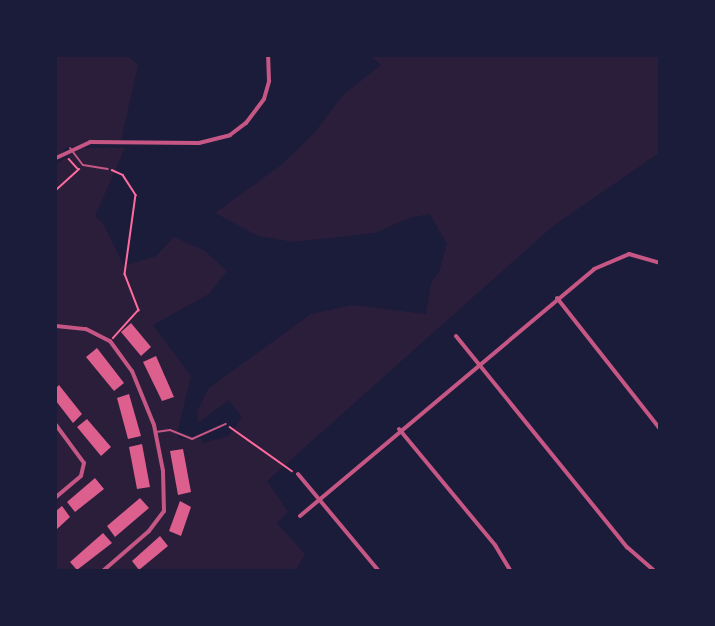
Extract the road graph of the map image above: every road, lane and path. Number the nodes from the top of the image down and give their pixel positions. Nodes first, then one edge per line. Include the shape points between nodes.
1 (268, 56) edge
2 (70, 148) junction
3 (64, 151) junction
4 (56, 158) edge
5 (78, 169) junction
6 (108, 169) joint
7 (83, 175) dead end
8 (56, 190) edge
9 (659, 261) edge
10 (557, 298) junction
11 (56, 326) edge
12 (456, 336) dead end
13 (110, 341) junction
14 (478, 363) junction
15 (56, 424) edge
16 (226, 424) joint
17 (399, 429) junction
18 (660, 429) edge
19 (155, 432) junction
20 (298, 474) joint
21 (56, 497) edge
22 (317, 499) junction
23 (300, 516) dead end
24 (104, 570) edge
25 (378, 570) edge
26 (510, 570) edge
27 (653, 570) edge

1 - 2 street via 269,81 264,99 246,123 230,135 199,143 100,141
2 - 3 street
2 - 6 lane via 83,165
3 - 4 street
3 - 5 path
5 - 7 path via 84,170
5 - 8 path
6 - 13 path via 123,175 136,195 125,274 139,310
9 - 10 street via 619,255
10 - 14 street
10 - 18 street
11 - 13 street via 86,330
12 - 14 street
13 - 19 street via 132,371
14 - 17 street
14 - 27 street via 627,547
15 - 21 street via 84,462 81,476
16 - 19 lane via 192,439 170,430
16 - 20 path via 235,433 240,431 272,461
17 - 22 street
17 - 26 street via 495,545
19 - 24 street via 163,471 165,511 149,531
20 - 22 street
22 - 23 street
22 - 25 street

